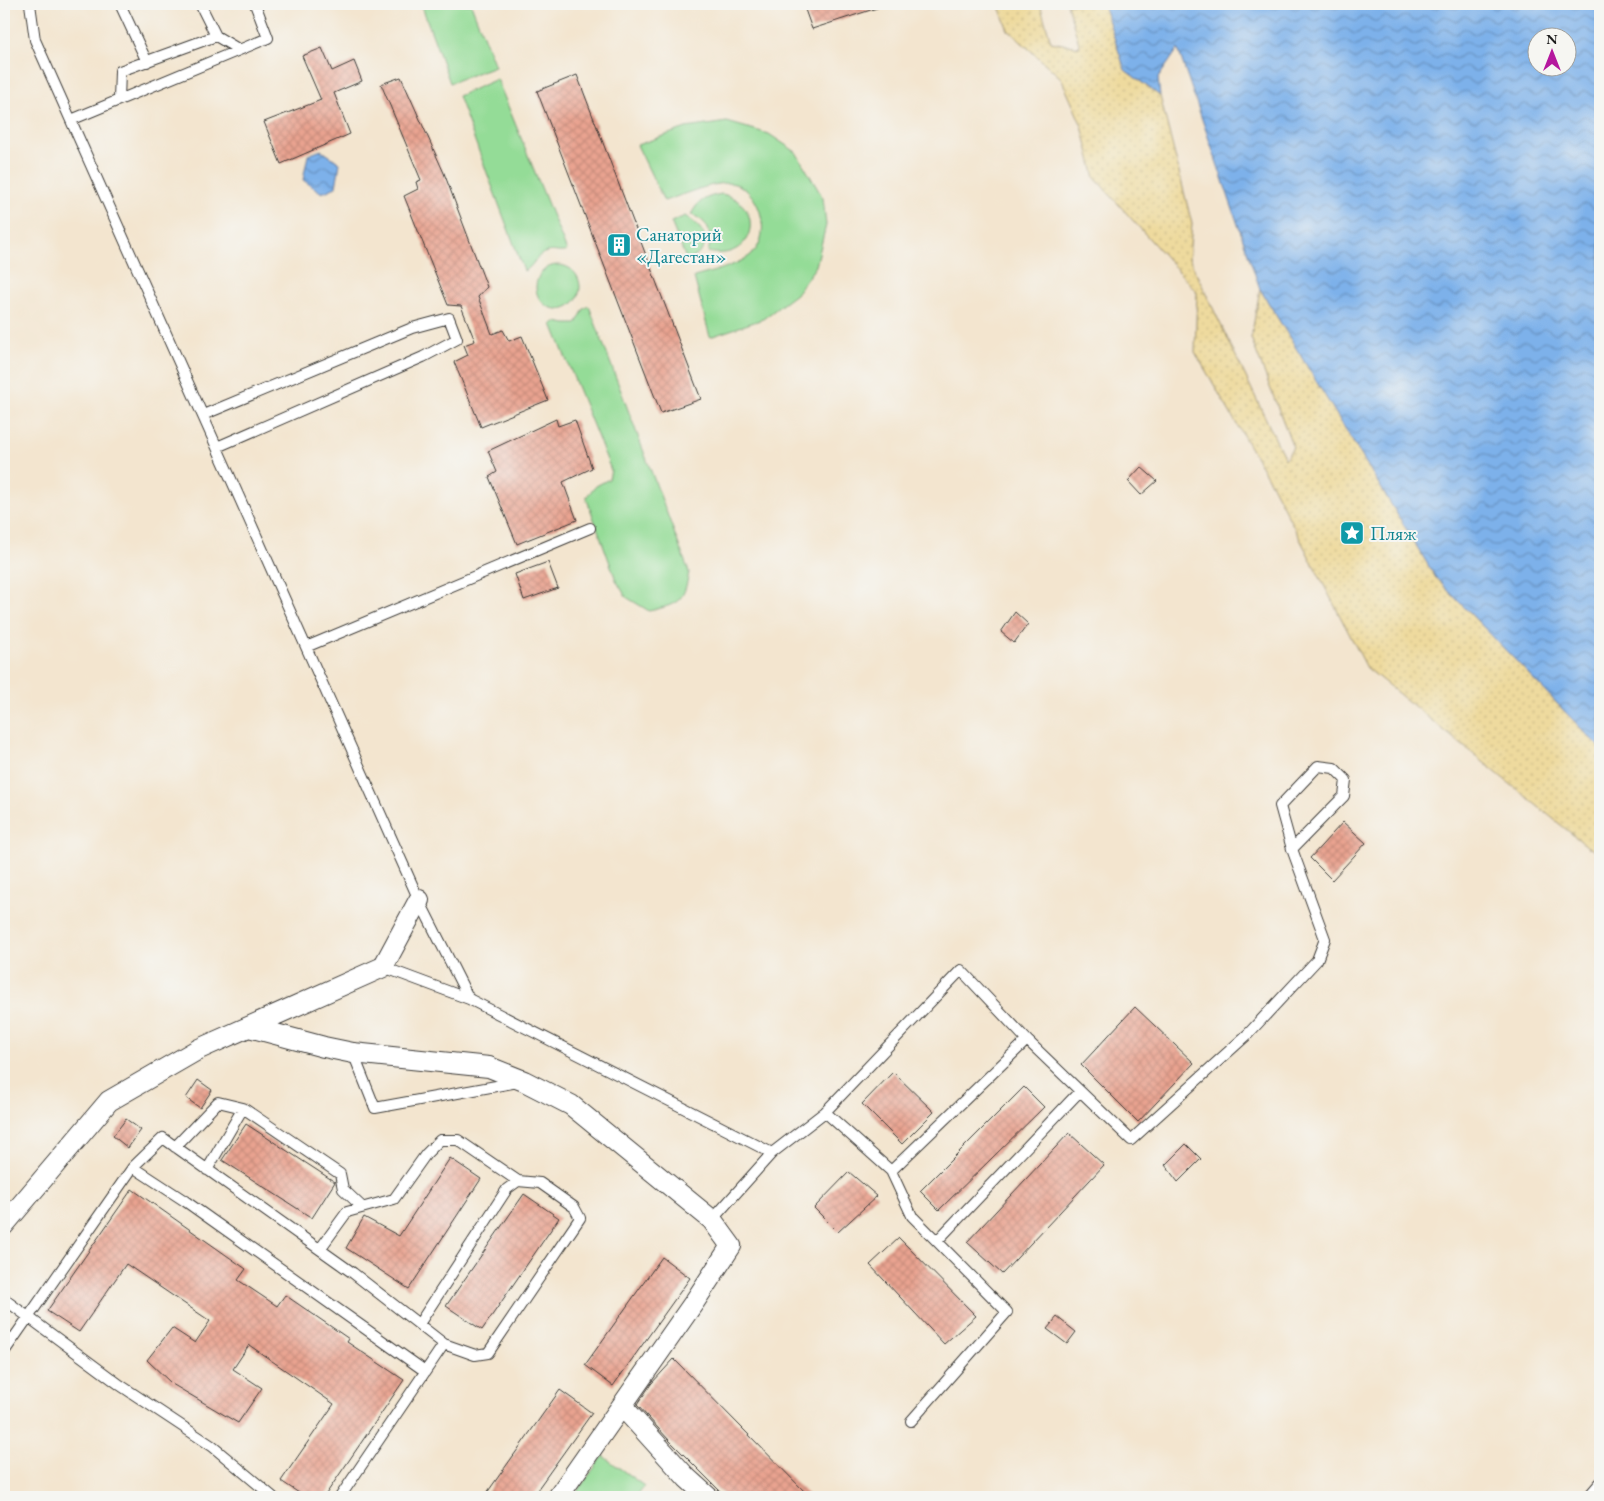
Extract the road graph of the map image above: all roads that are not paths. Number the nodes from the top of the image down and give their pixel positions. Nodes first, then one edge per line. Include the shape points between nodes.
1 (30, 4) edge
2 (120, 4) edge
3 (200, 4) edge
4 (255, 4) edge
5 (216, 36) junction
6 (238, 49) junction
7 (147, 62) junction
8 (119, 100) junction
9 (70, 120) junction
10 (203, 415) junction
11 (217, 447) junction
12 (590, 528) dead end
13 (306, 646) junction
14 (1292, 849) junction
15 (420, 900) junction
16 (383, 967) junction
17 (469, 999) junction
18 (249, 1027) junction
19 (1027, 1040) junction
20 (353, 1053) junction
21 (524, 1081) junction
22 (1080, 1091) junction
23 (243, 1108) junction
24 (824, 1112) junction
25 (175, 1147) junction
26 (772, 1153) junction
27 (133, 1167) junction
28 (207, 1170) junction
29 (891, 1171) junction
30 (518, 1181) junction
31 (362, 1207) junction
32 (712, 1220) junction
33 (4, 1225) edge
34 (937, 1241) junction
35 (320, 1250) junction
36 (4, 1299) edge
37 (28, 1316) junction
38 (419, 1324) junction
39 (444, 1344) junction
40 (4, 1352) edge
41 (425, 1371) junction
42 (622, 1406) junction
43 (911, 1421) dead end
44 (1600, 1483) edge
45 (274, 1497) edge
46 (340, 1497) edge
47 (558, 1497) edge
48 (708, 1497) edge
49 (1588, 1497) edge

1 - 9 lane via 34,40
2 - 7 lane
3 - 5 lane
4 - 6 lane via 268,38
5 - 6 lane
5 - 7 lane
6 - 8 lane
7 - 8 lane via 120,72
8 - 9 lane
9 - 10 lane
10 - 11 lane
10 - 11 lane via 412,328 449,318 457,339
11 - 13 lane
12 - 13 lane
13 - 15 lane
14 - 14 lane via 1280,806 1318,766 1334,768 1346,780 1344,796
14 - 22 lane via 1325,939 1317,960 1248,1034 1131,1140
15 - 16 street
15 - 17 lane
16 - 17 lane
16 - 18 street
17 - 26 lane
18 - 20 street
18 - 33 street via 199,1049 110,1101
19 - 22 lane
19 - 24 lane via 961,970
19 - 29 lane
20 - 21 street via 488,1067
20 - 21 lane via 375,1108
21 - 32 street via 572,1105
22 - 34 lane
23 - 25 lane via 218,1102
23 - 28 lane
23 - 31 lane via 340,1174 344,1189
24 - 26 lane
24 - 29 lane
25 - 27 lane via 163,1138
25 - 28 lane
26 - 32 lane
27 - 37 lane
27 - 41 lane
28 - 35 lane
29 - 34 lane via 912,1216
30 - 31 lane via 458,1140 440,1140 394,1199
30 - 38 lane via 507,1189
30 - 39 lane via 540,1183 574,1207 580,1218 488,1353 475,1355
31 - 35 lane via 347,1212
32 - 42 street via 731,1246
34 - 43 lane via 1007,1312
35 - 38 lane
36 - 37 lane
37 - 40 lane
37 - 45 lane via 120,1385 212,1446
38 - 39 lane
39 - 41 lane
41 - 46 lane
42 - 47 street
42 - 48 street
44 - 49 lane

